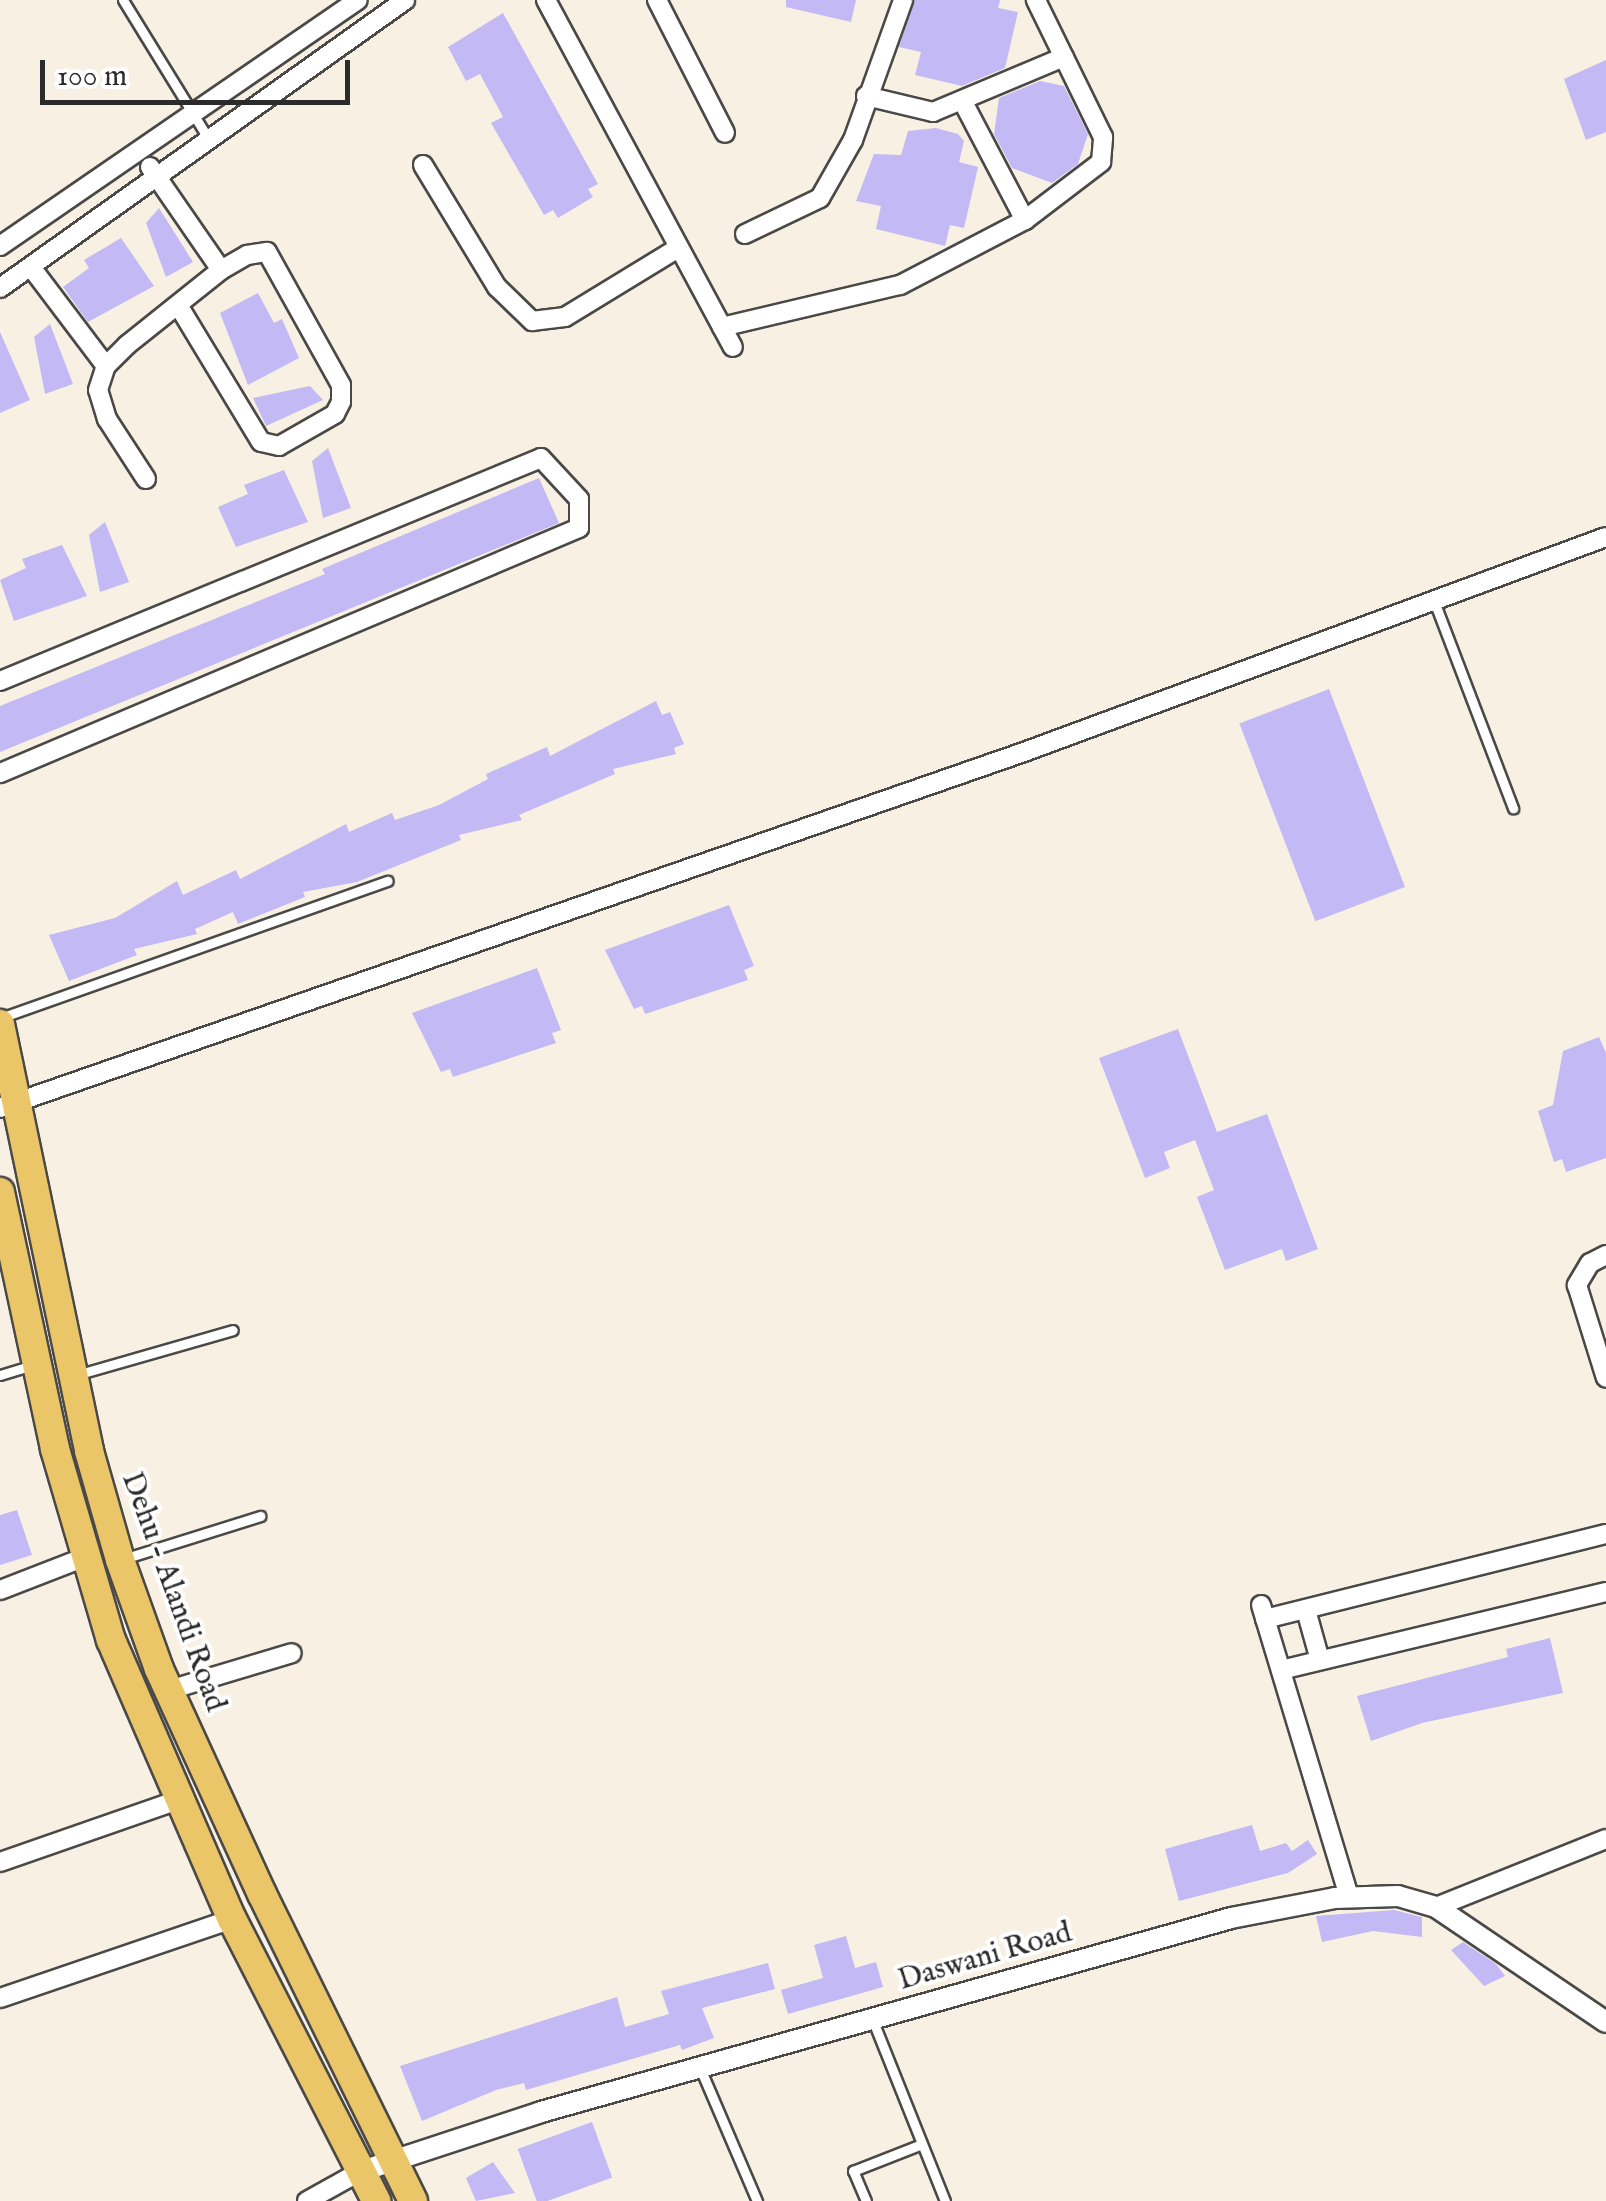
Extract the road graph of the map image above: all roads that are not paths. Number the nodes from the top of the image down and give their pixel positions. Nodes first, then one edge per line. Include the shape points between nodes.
1 (123, 0) edge
2 (358, 0) edge
3 (405, 0) edge
4 (546, 0) edge
5 (657, 0) edge
6 (902, 0) edge
7 (1036, 0) edge
8 (1064, 57) junction
9 (866, 96) junction
10 (964, 104) junction
11 (194, 117) junction
12 (725, 133) dead end
13 (208, 138) junction
14 (141, 153) junction
15 (423, 165) dead end
16 (155, 175) junction
17 (1025, 220) junction
18 (746, 234) dead end
19 (0, 246) edge
20 (678, 248) junction
21 (31, 267) junction
22 (220, 270) junction
23 (0, 288) edge
24 (178, 305) junction
25 (722, 327) junction
26 (733, 347) dead end
27 (106, 366) junction
28 (146, 479) dead end
29 (1606, 538) edge
30 (1434, 601) junction
31 (0, 681) edge
32 (0, 773) edge
33 (1513, 808) dead end
34 (388, 881) dead end
35 (0, 1021) edge
36 (9, 1105) edge
37 (0, 1192) edge
38 (1606, 1255) edge
39 (232, 1330) dead end
40 (37, 1363) junction
41 (0, 1374) edge
42 (73, 1376) junction
43 (1606, 1378) edge
44 (260, 1516) dead end
45 (1606, 1534) edge
46 (83, 1558) junction
47 (120, 1560) junction
48 (0, 1590) edge
49 (1606, 1592) edge
50 (1306, 1610) junction
51 (292, 1653) dead end
52 (1320, 1660) junction
53 (1281, 1670) junction
54 (169, 1690) junction
55 (178, 1800) junction
56 (1606, 1839) edge
57 (0, 1862) edge
58 (1349, 1896) junction
59 (1436, 1907) junction
60 (232, 1920) junction
61 (0, 1998) edge
62 (873, 2021) junction
63 (1606, 2022) edge
64 (700, 2068) junction
65 (922, 2144) junction
66 (390, 2157) junction
67 (360, 2172) junction
68 (307, 2201) edge
69 (376, 2201) edge
70 (413, 2201) edge
71 (757, 2201) edge
72 (866, 2201) edge
73 (945, 2201) edge

1 - 11 lane
2 - 11 street
3 - 13 street
4 - 20 street
5 - 12 street
6 - 9 street
7 - 8 street
8 - 10 street
8 - 17 street via 1106,149 1101,162
9 - 10 street via 933,112
9 - 18 street via 852,140 820,198
10 - 17 street
11 - 13 lane
11 - 14 street
13 - 16 street
14 - 16 street
14 - 19 street
15 - 20 street via 497,287 532,321 565,317
16 - 21 street
16 - 22 street
17 - 25 street via 900,286
20 - 25 street
21 - 23 street
21 - 27 street
22 - 24 street
22 - 24 street via 267,252 341,385 335,414 280,446 261,442
24 - 27 street
25 - 26 street
27 - 28 street via 98,390 107,420
29 - 30 street
30 - 33 lane
30 - 36 street via 568,914
31 - 32 street via 541,458 579,498 579,528
34 - 35 lane
35 - 36 main road, Dehu - Alandi Road
36 - 42 main road, Dehu - Alandi Road
37 - 40 main road
38 - 43 street via 1590,1262 1576,1285
39 - 42 lane
40 - 41 lane
40 - 46 main road
42 - 47 main road, Dehu - Alandi Road
44 - 47 lane
45 - 50 street
46 - 48 street
46 - 55 main road
47 - 54 main road, Dehu - Alandi Road
49 - 52 street
50 - 52 street
50 - 53 street via 1263,1612
51 - 54 street
52 - 53 street
53 - 58 street
54 - 66 main road, Dehu - Alandi Road
55 - 57 street
55 - 60 main road
56 - 59 street
58 - 59 street, Daswani Road via 1398,1896
58 - 62 street, Daswani Road via 1231,1918
59 - 63 street, Daswani Road
60 - 61 street
60 - 67 main road
62 - 64 street, Daswani Road
62 - 65 lane
64 - 66 street, Daswani Road
64 - 71 lane
65 - 72 lane via 853,2171
65 - 73 lane
66 - 67 street, Daswani Road
66 - 70 main road, Dehu - Alandi Road
67 - 68 street
67 - 69 main road

